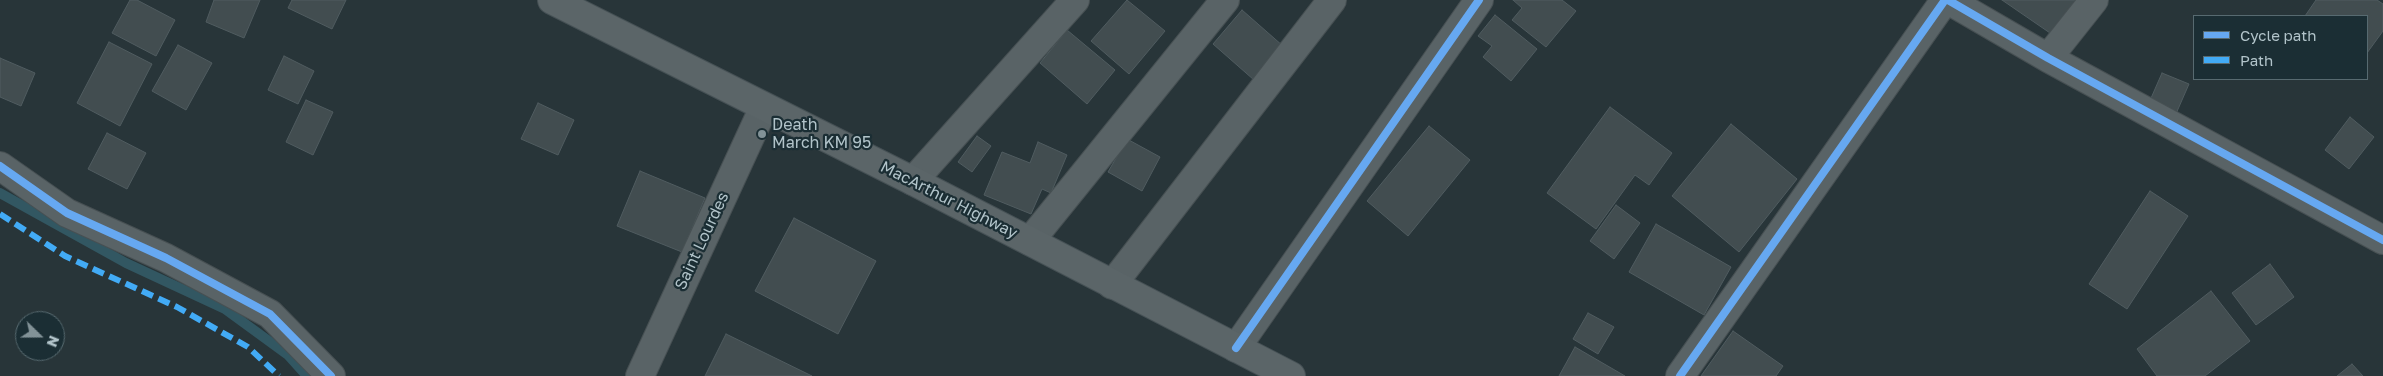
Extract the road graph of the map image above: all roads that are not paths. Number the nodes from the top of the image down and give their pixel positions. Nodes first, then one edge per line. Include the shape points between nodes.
1 (552, 0) edge
2 (1075, 0) edge
3 (1225, 0) edge
4 (1332, 0) edge
5 (1479, 0) edge
6 (1946, 0) edge
7 (2094, 0) edge
8 (2048, 58) junction
9 (764, 107) junction
10 (0, 166) edge
11 (913, 181) junction
12 (2383, 240) edge
13 (1030, 241) junction
14 (1112, 285) junction
15 (1236, 348) junction
16 (331, 376) edge
17 (640, 376) edge
18 (1290, 376) edge
19 (1680, 376) edge

1 - 9 main road, MacArthur Highway
2 - 11 street
3 - 13 street
4 - 14 street
5 - 15 street
6 - 8 street
6 - 19 street
7 - 8 street
8 - 12 street
9 - 11 main road, MacArthur Highway
9 - 17 street, Saint Lourdes
10 - 16 street via 67,213 166,258 270,314
11 - 13 main road, MacArthur Highway
13 - 14 main road, MacArthur Highway
14 - 15 main road, MacArthur Highway
15 - 18 main road, MacArthur Highway

